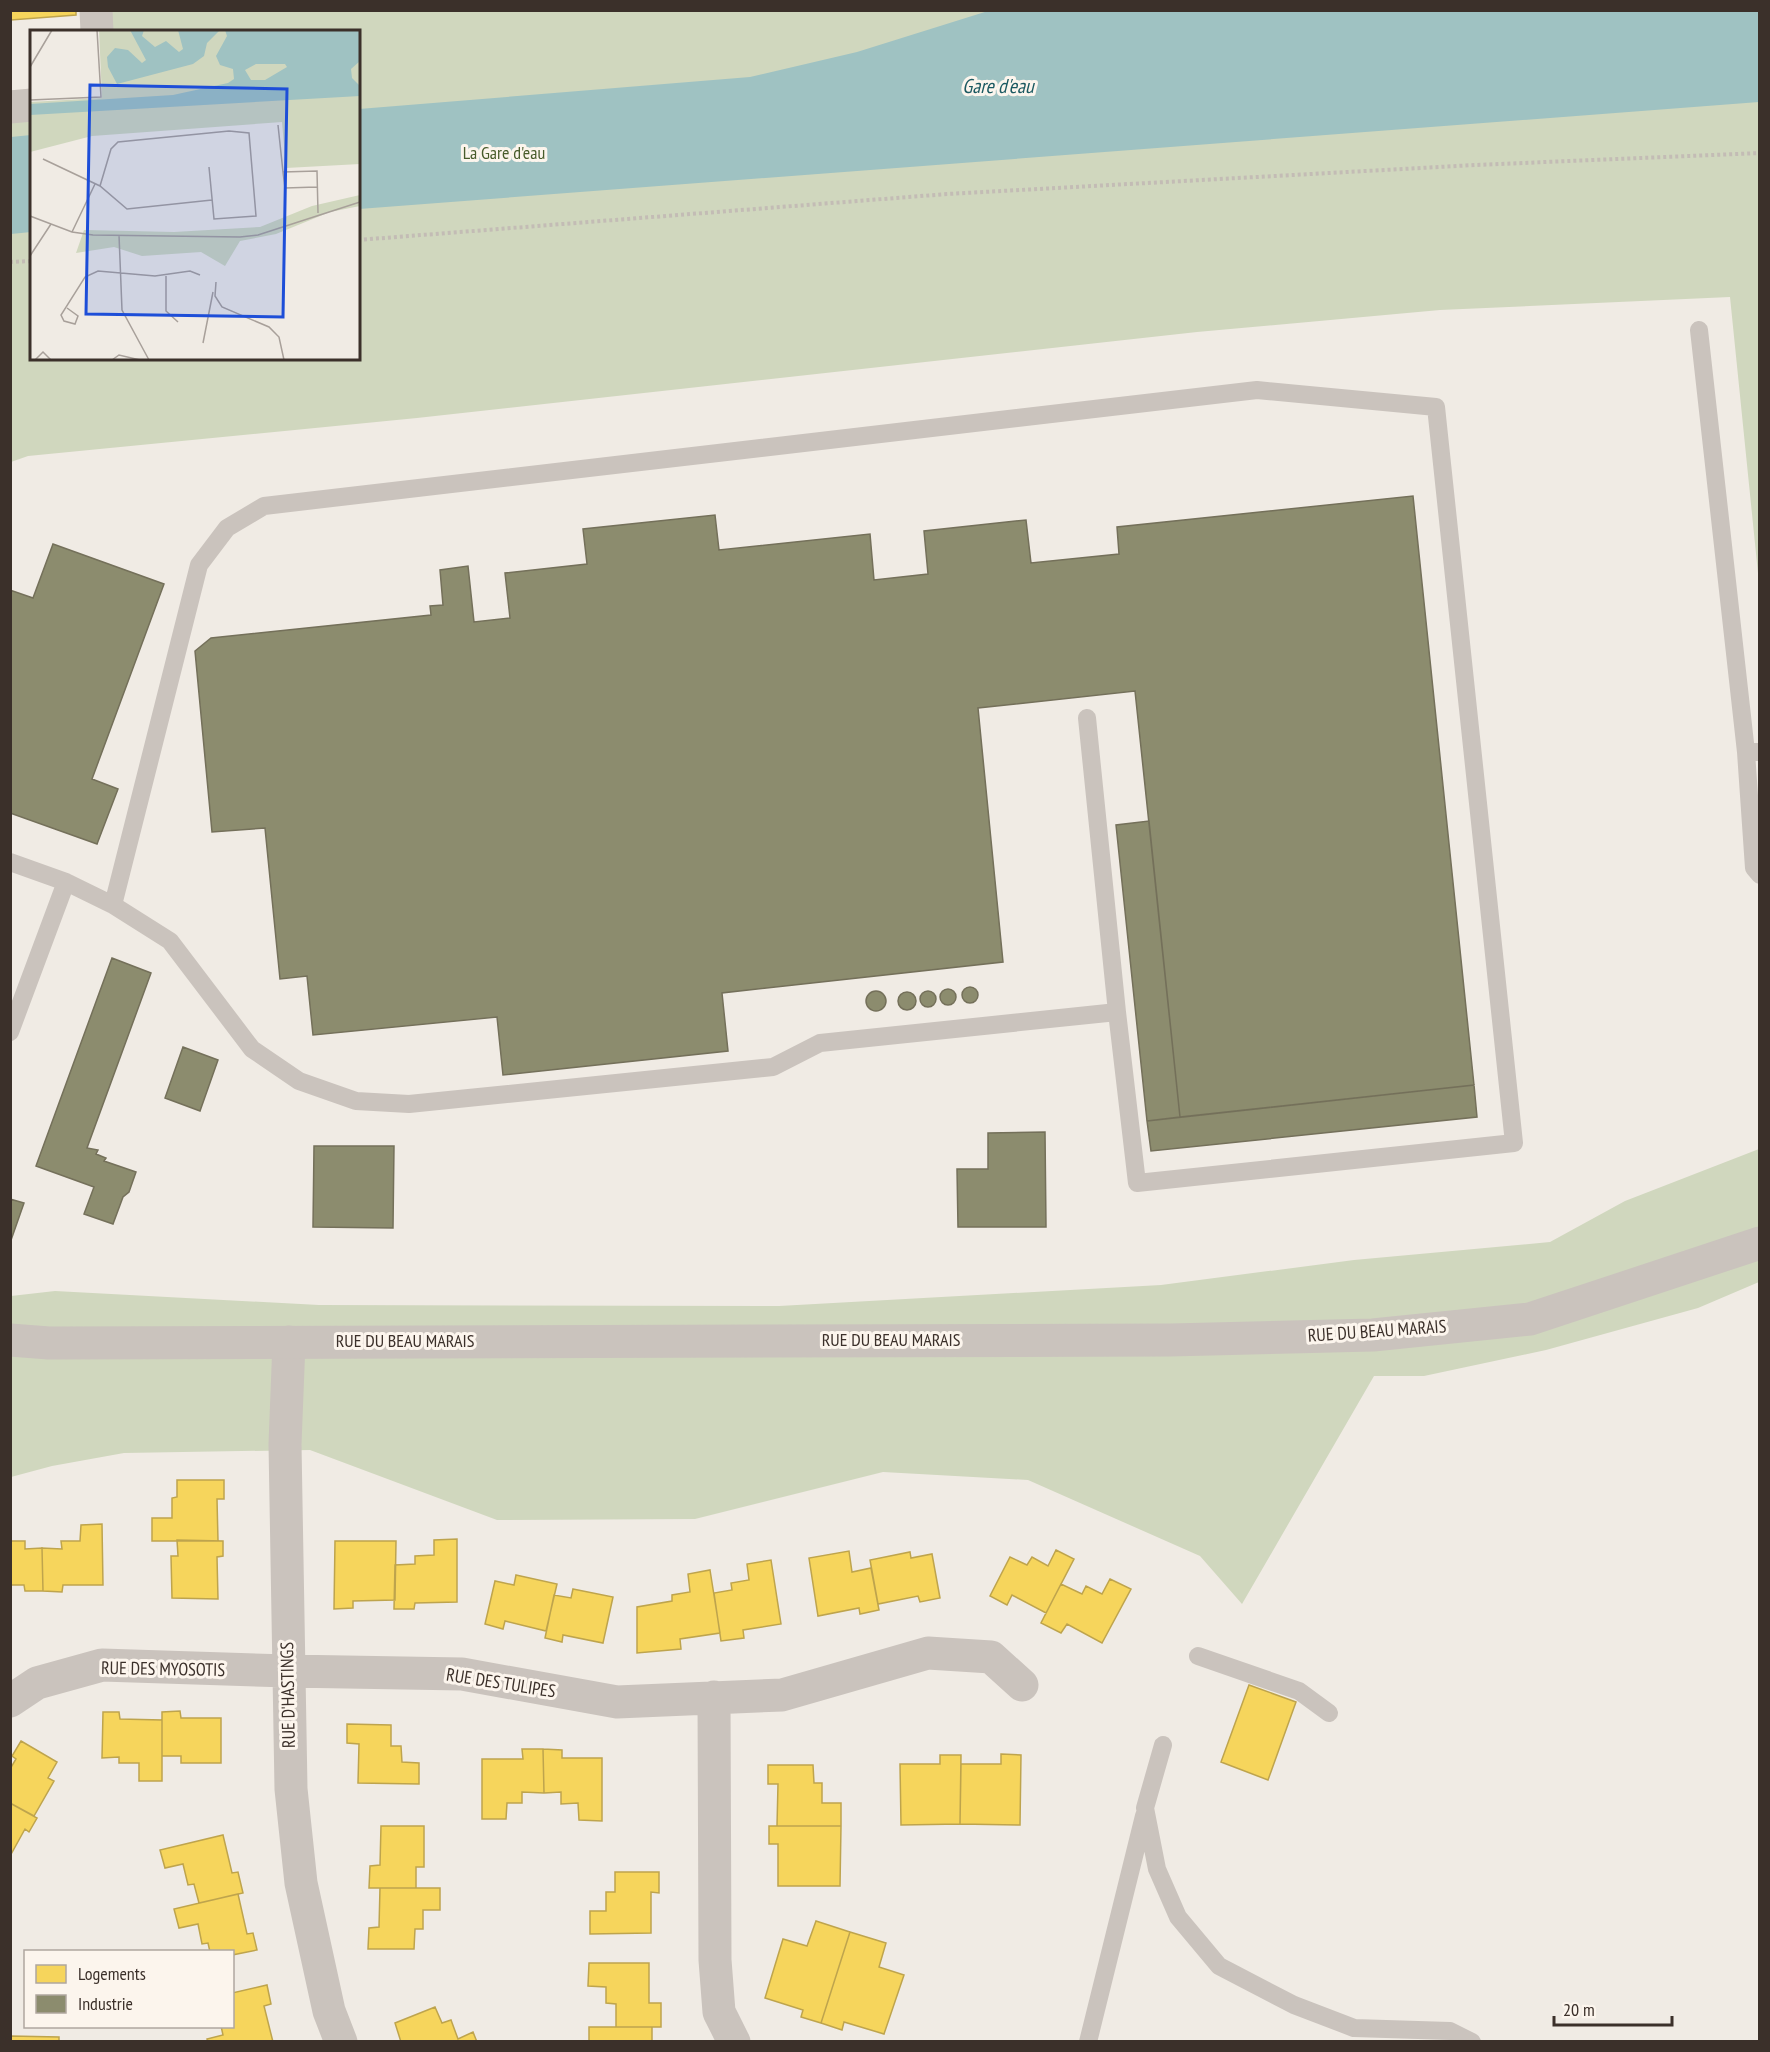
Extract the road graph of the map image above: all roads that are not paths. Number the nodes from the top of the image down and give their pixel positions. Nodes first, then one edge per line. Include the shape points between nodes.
1 (96, 10) edge
2 (97, 30) edge
3 (30, 105) edge
4 (10, 107) edge
5 (1699, 330) dead end
6 (1087, 718) dead end
7 (1753, 752) edge
8 (10, 862) edge
9 (1760, 875) edge
10 (66, 882) junction
11 (112, 905) junction
12 (1117, 1012) junction
13 (10, 1032) edge
14 (1760, 1243) edge
15 (10, 1340) edge
16 (289, 1342) junction
17 (1198, 1656) dead end
18 (288, 1671) junction
19 (1022, 1686) dead end
20 (714, 1697) junction
21 (10, 1701) edge
22 (1329, 1713) dead end
23 (1163, 1745) dead end
24 (1146, 1808) junction
25 (341, 2042) edge
26 (734, 2042) edge
27 (1088, 2042) edge
28 (1472, 2042) edge

1 - 2 street
3 - 4 street
5 - 7 lane
6 - 12 lane
7 - 9 lane via 1754,868
8 - 10 lane
10 - 11 lane
10 - 13 lane
11 - 12 lane via 170,941 252,1049 299,1081 356,1101 409,1104 773,1067 820,1043
11 - 12 lane via 199,565 226,528 264,506 1257,390 1436,407 1514,1143 1137,1183
14 - 16 street, RUE DU BEAU MARAIS via 1530,1319 1373,1335 1170,1340
15 - 16 street, RUE DU BEAU MARAIS
16 - 18 street, RUE D'HASTINGS via 285,1444
17 - 22 lane via 1299,1691
18 - 20 street, RUE DES TULIPES via 462,1674 616,1702
18 - 21 street, RUE DES MYOSOTIS via 102,1665 37,1683
18 - 25 street, RUE D'HASTINGS via 291,1789 301,1883 329,2011
19 - 20 street, RUE DES TULIPES via 991,1657 928,1653 782,1695
20 - 26 street via 715,1960 719,2012
23 - 24 lane
24 - 27 lane
24 - 28 lane via 1157,1869 1178,1917 1219,1966 1294,2005 1354,2028 1450,2031

